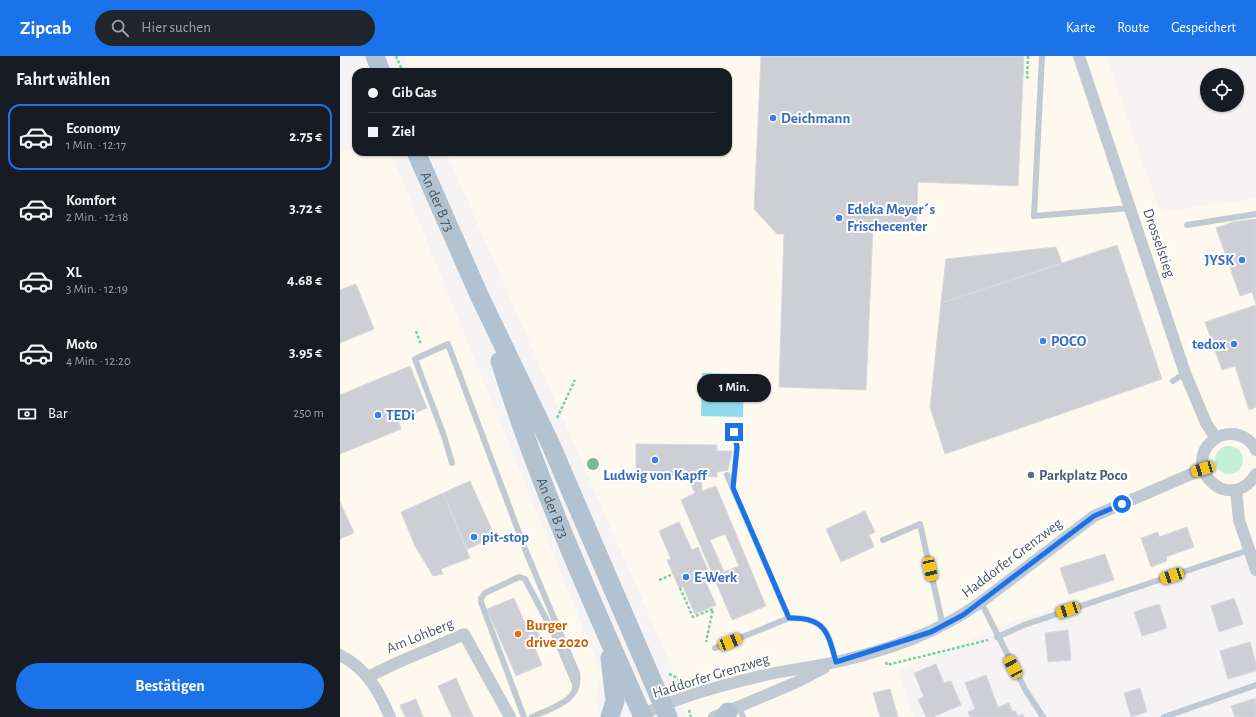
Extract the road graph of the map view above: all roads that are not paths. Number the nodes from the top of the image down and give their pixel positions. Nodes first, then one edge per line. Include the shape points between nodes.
1 (374, 56) edge
2 (1042, 56) edge
3 (1079, 56) edge
4 (379, 68) edge
5 (418, 156) edge
6 (1130, 208) junction
7 (1256, 214) edge
8 (1187, 225) dead end
9 (479, 295) junction
10 (1185, 373) junction
11 (1173, 381) dead end
12 (734, 432) dead end
13 (1216, 438) junction
14 (1256, 450) edge
15 (452, 463) dead end
16 (1203, 469) junction
17 (1256, 474) edge
18 (727, 475) dead end
19 (733, 488) junction
20 (1236, 490) junction
21 (883, 540) dead end
22 (1249, 550) junction
23 (1256, 570) edge
24 (981, 602) junction
25 (789, 618) junction
26 (943, 626) junction
27 (607, 634) junction
28 (997, 637) junction
29 (715, 648) dead end
30 (340, 655) edge
31 (836, 662) junction
32 (368, 677) junction
33 (1256, 685) edge
34 (575, 693) junction
35 (666, 711) edge
36 (729, 714) edge
37 (641, 716) edge
38 (390, 717) edge
39 (510, 717) edge
40 (524, 717) edge
41 (532, 717) edge
42 (610, 717) edge
43 (1043, 717) edge
44 (1164, 717) edge

1 - 4 main road
2 - 6 lane via 1034,216
3 - 6 street, Drosselstieg
5 - 9 main road, An der B 73
6 - 10 street, Drosselstieg
7 - 8 lane
9 - 27 main road, An der B 73 via 529,449
9 - 35 main road, An der B 73 via 550,443
10 - 11 lane
10 - 13 street, Drosselstieg via 1206,422
12 - 19 lane via 737,447
13 - 14 street via 1224,434 1241,436 1249,440
13 - 16 street via 1204,452
15 - 34 lane via 415,359 448,344 527,554 577,671 579,683
16 - 20 street via 1206,477 1219,488
16 - 24 street, Haddorfer Grenzweg via 1094,516
17 - 20 street via 1252,481
18 - 19 lane
19 - 25 lane
20 - 22 street via 1239,520
21 - 26 lane via 920,524
22 - 23 street
22 - 28 lane via 1024,625
24 - 26 street, Haddorfer Grenzweg
24 - 28 lane
25 - 29 lane
25 - 31 lane via 818,623 826,630
26 - 31 street, Haddorfer Grenzweg via 912,639
27 - 37 main road, An der B 73
27 - 42 main road via 615,692
28 - 43 lane
30 - 32 street via 352,661
31 - 35 street, Haddorfer Grenzweg via 768,674
31 - 36 street, Haddorfer Grenzweg
32 - 38 street
32 - 39 street, Am Lohberg via 395,662 411,658 464,634
33 - 44 lane
34 - 40 lane via 575,684 553,632 528,583 523,577 519,577 485,593 481,602
34 - 41 lane via 572,697
35 - 37 street, Haddorfer Grenzweg

